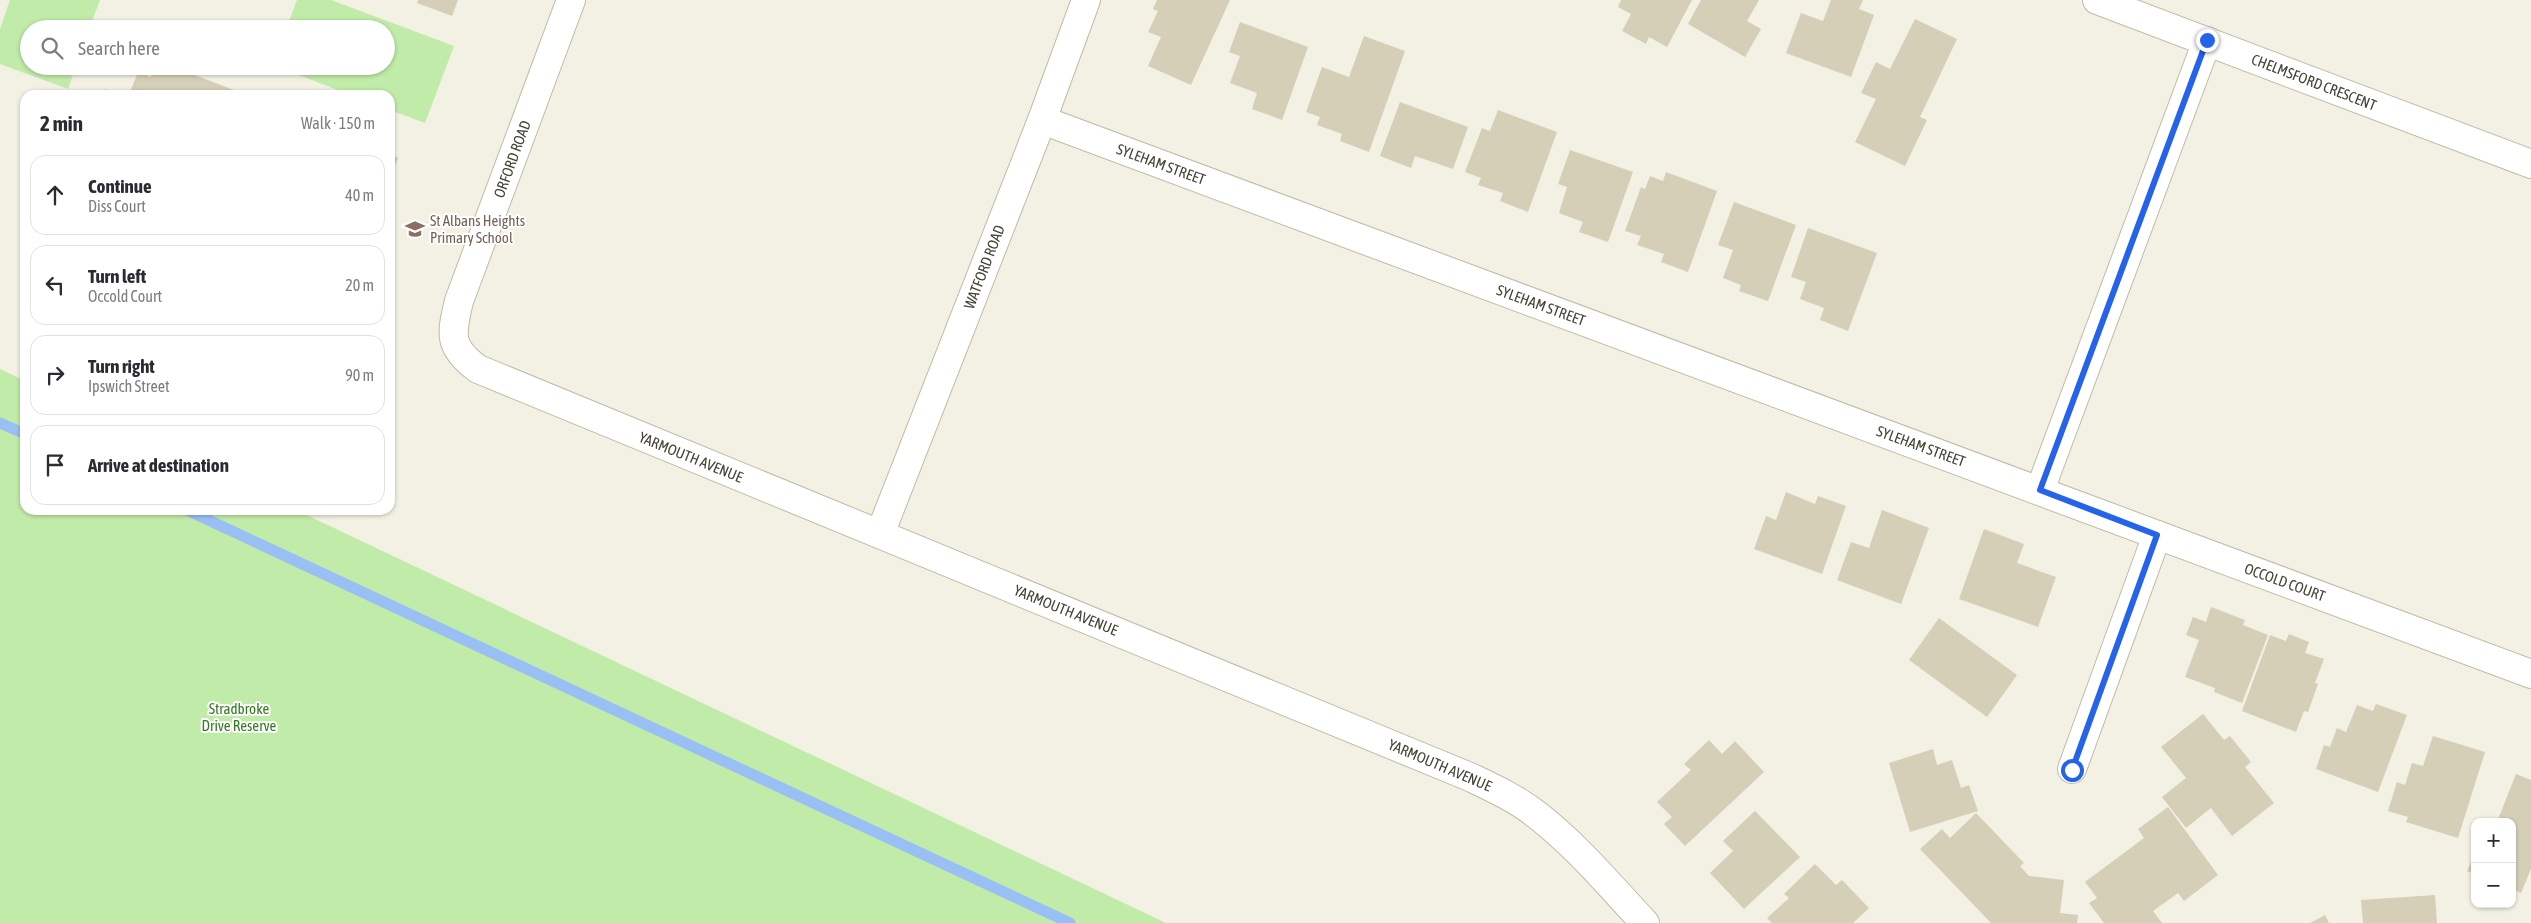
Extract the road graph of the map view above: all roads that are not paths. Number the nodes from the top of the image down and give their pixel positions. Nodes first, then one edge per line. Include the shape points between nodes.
1 (571, 0) edge
2 (1086, 0) edge
3 (2097, 0) edge
4 (2207, 40) junction
5 (1042, 120) junction
6 (2531, 164) edge
7 (456, 347) joint
8 (2040, 490) junction
9 (880, 534) junction
10 (2157, 535) junction
11 (2531, 674) edge
12 (2072, 770) dead end
13 (1645, 923) edge

1 - 7 street, ORFORD ROAD via 459,301 452,331
2 - 5 street, WATFORD ROAD
3 - 4 street, CHELMSFORD CRESCENT
4 - 6 street, CHELMSFORD CRESCENT
4 - 8 street
5 - 8 street, SYLEHAM STREET
5 - 9 street, WATFORD ROAD
7 - 9 street, YARMOUTH AVENUE via 464,359 478,369
8 - 10 street, OCCOLD COURT
9 - 13 street, YARMOUTH AVENUE via 1504,793 1565,838
10 - 11 street, OCCOLD COURT
10 - 12 street

